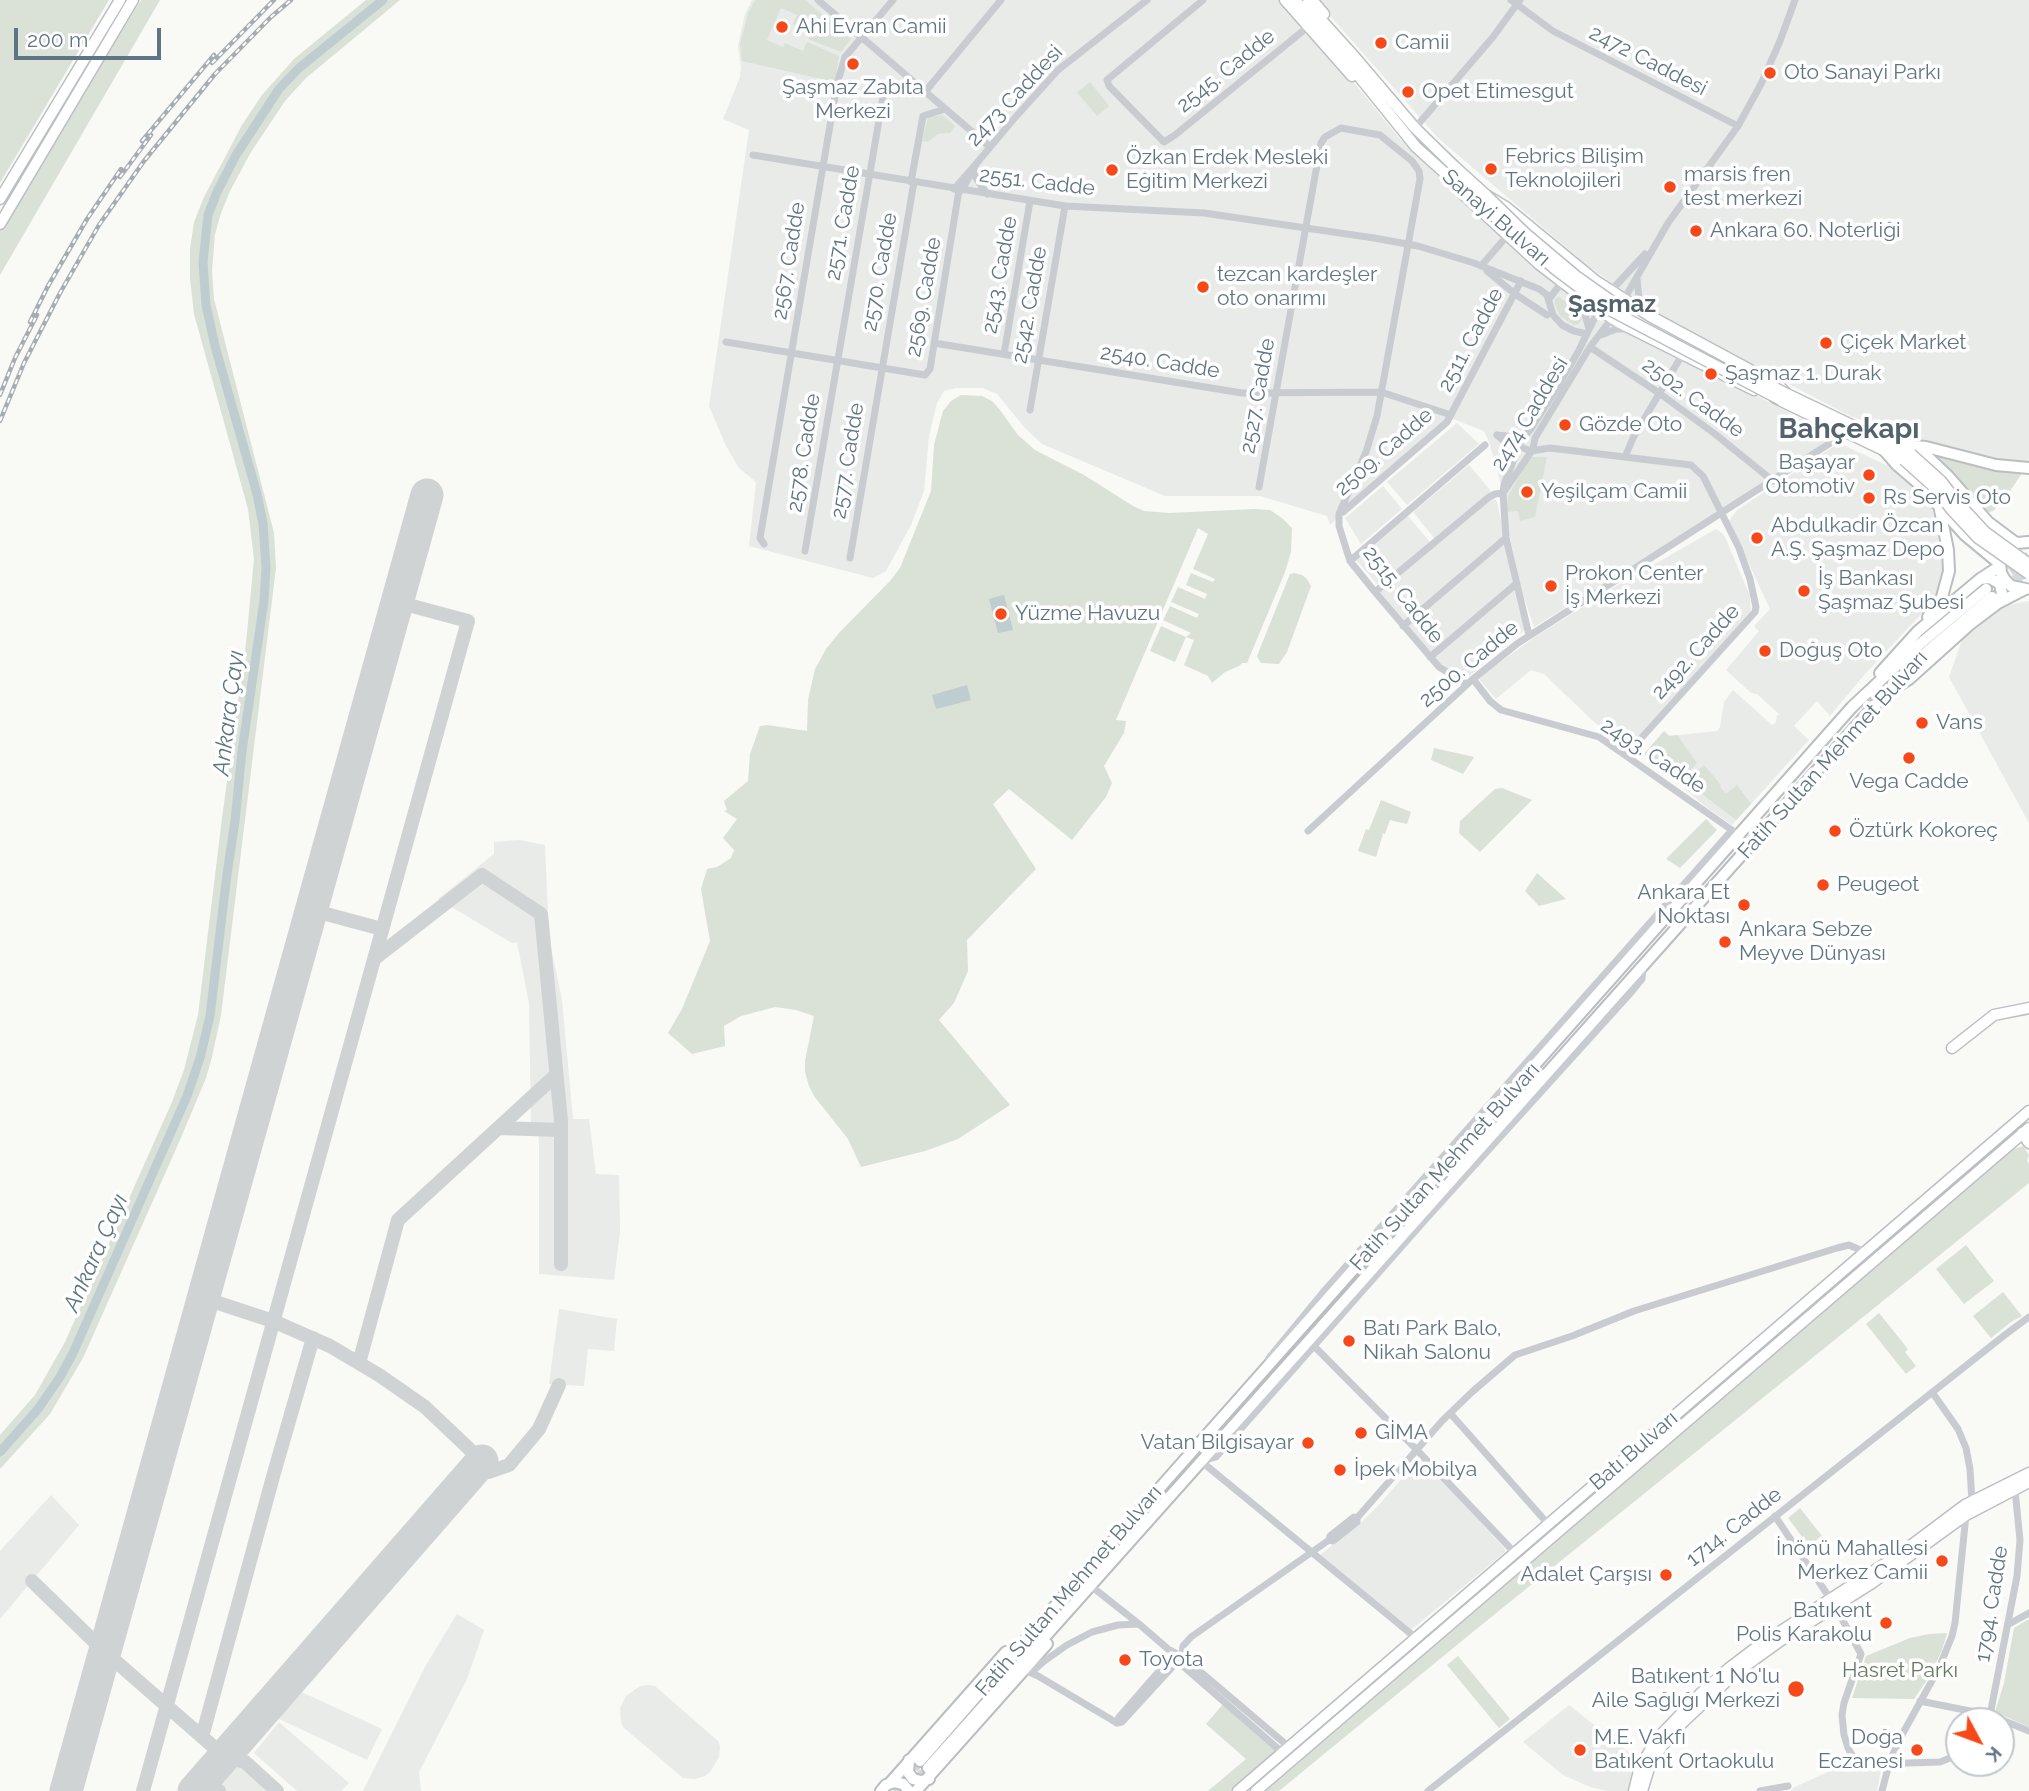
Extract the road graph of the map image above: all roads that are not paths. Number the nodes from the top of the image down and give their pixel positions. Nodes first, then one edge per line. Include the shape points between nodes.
1 (120, 0) edge
2 (134, 0) edge
3 (818, 0) edge
4 (893, 0) edge
5 (1001, 0) edge
6 (1147, 0) edge
7 (1203, 0) edge
8 (1286, 0) edge
9 (1295, 0) edge
10 (1303, 0) edge
11 (1312, 0) edge
12 (1795, 0) edge
13 (1516, 2) edge
14 (1308, 26) junction
15 (862, 37) junction
16 (1357, 60) junction
17 (1368, 88) junction
18 (884, 91) dead end
19 (925, 92) junction
20 (945, 109) junction
21 (1738, 126) junction
22 (1415, 128) junction
23 (990, 147) junction
24 (753, 155) dead end
25 (975, 166) junction
26 (823, 167) junction
27 (870, 175) junction
28 (912, 182) junction
29 (1456, 183) junction
30 (959, 190) junction
31 (988, 194) junction
32 (1486, 195) junction
33 (0, 199) edge
34 (1030, 201) junction
35 (1065, 206) junction
36 (0, 224) edge
37 (1306, 228) junction
38 (1507, 236) junction
39 (1655, 243) junction
40 (1408, 245) junction
41 (1481, 266) junction
42 (1637, 276) junction
43 (1590, 277) junction
44 (1521, 281) junction
45 (1562, 282) junction
46 (1610, 291) junction
47 (1515, 294) junction
48 (1580, 296) junction
49 (1549, 299) junction
50 (1624, 300) junction
51 (1598, 310) junction
52 (1647, 314) junction
53 (1547, 315) dead end
54 (1611, 318) junction
55 (1634, 331) junction
56 (1588, 332) junction
57 (1597, 337) junction
58 (726, 342) dead end
59 (934, 343) junction
60 (1590, 347) junction
61 (792, 353) junction
62 (1003, 354) junction
63 (1682, 355) junction
64 (1038, 360) junction
65 (837, 361) junction
66 (881, 369) junction
67 (1381, 392) junction
68 (1276, 393) junction
69 (1659, 393) junction
70 (1784, 397) junction
71 (1030, 410) dead end
72 (1451, 415) junction
73 (1849, 429) junction
74 (1524, 435) junction
75 (1535, 438) junction
76 (1485, 445) dead end
77 (1517, 446) junction
78 (1550, 449) junction
79 (1883, 449) junction
80 (1531, 451) junction
81 (1909, 453) junction
82 (1625, 457) junction
83 (2029, 468) edge
84 (1773, 481) junction
85 (1259, 487) dead end
86 (1503, 493) junction
87 (1940, 507) junction
88 (1339, 514) junction
89 (1721, 514) junction
90 (1996, 529) junction
91 (1506, 538) junction
92 (2029, 542) edge
93 (2015, 543) junction
94 (764, 544) dead end
95 (1981, 550) junction
96 (805, 551) dead end
97 (850, 558) dead end
98 (1350, 561) junction
99 (2023, 564) edge
100 (2000, 565) junction
101 (2029, 574) edge
102 (1516, 584) junction
103 (2027, 589) edge
104 (1989, 592) junction
105 (1375, 593) junction
106 (1403, 626) junction
107 (1918, 631) junction
108 (1529, 635) junction
109 (1430, 657) junction
110 (1470, 681) junction
111 (1874, 685) junction
112 (1626, 755) junction
113 (1308, 831) dead end
114 (1736, 833) junction
115 (1643, 964) junction
116 (2029, 1008) edge
117 (1952, 1048) dead end
118 (2029, 1111) edge
119 (2026, 1130) edge
120 (2029, 1143) edge
121 (1865, 1252) junction
122 (1345, 1313) junction
123 (2029, 1317) edge
124 (1315, 1333) junction
125 (1315, 1347) junction
126 (1932, 1392) junction
127 (1450, 1413) junction
128 (1418, 1450) junction
129 (1202, 1462) junction
130 (2029, 1473) edge
131 (2029, 1482) edge
132 (2013, 1486) junction
133 (1972, 1502) junction
134 (1966, 1515) junction
135 (1775, 1516) junction
136 (1548, 1524) junction
137 (1312, 1553) junction
138 (1514, 1553) junction
139 (1091, 1586) junction
140 (1833, 1603) junction
141 (1066, 1613) junction
142 (2029, 1613) edge
143 (1139, 1624) junction
144 (2009, 1624) junction
145 (1416, 1638) junction
146 (1175, 1655) junction
147 (1028, 1672) junction
148 (1920, 1702) junction
149 (1990, 1707) edge
150 (1945, 1708) edge
151 (1286, 1750) junction
152 (1945, 1760) edge
153 (1889, 1764) junction
154 (922, 1767) junction
155 (1788, 1786) dead end
156 (886, 1787) edge
157 (909, 1791) edge
158 (916, 1791) edge
159 (925, 1791) edge
160 (1238, 1791) edge
161 (1256, 1791) edge
162 (1429, 1791) edge
163 (1634, 1791) edge
164 (1642, 1791) edge
165 (1760, 1791) edge
166 (1882, 1791) edge

1 - 33 main road
2 - 36 main road
3 - 15 street
4 - 15 street, 2567. Cadde
5 - 19 street
6 - 23 street, 2473 Caddesi via 1058,69
7 - 14 street, 2545. Cadde via 1107,80 1164,142
8 - 14 main road
9 - 17 main road, Sanayi Bulvarı
10 - 16 main road, Sanayi Bulvarı
11 - 16 main road via 1346,39
12 - 21 street, 2474 Caddesi via 1767,73
13 - 21 street, 2472 Caddesi via 1553,31
13 - 22 street
14 - 17 main road via 1354,80
15 - 19 street
15 - 26 street, 2567. Cadde via 842,62
16 - 22 main road, Sanayi Bulvarı
17 - 29 main road, Sanayi Bulvarı via 1416,147
18 - 27 street, 2571. Cadde
19 - 20 street
20 - 23 street
20 - 28 street, 2570. Cadde via 923,116
21 - 39 street, 2474 Caddesi
22 - 32 main road, Sanayi Bulvarı
23 - 25 street, 2473 Caddesi
24 - 26 street, 2551. Cadde
25 - 30 street, 2473 Caddesi
25 - 31 street via 976,178
26 - 27 street, 2551. Cadde
26 - 61 street, 2567. Cadde
27 - 28 street, 2551. Cadde
27 - 65 street, 2571. Cadde
28 - 30 street, 2551. Cadde
28 - 66 street, 2570. Cadde
29 - 38 main road
29 - 70 main road, Sanayi Bulvarı, bridge via 1608,309
30 - 31 street, 2551. Cadde
30 - 59 street, 2569. Cadde
31 - 34 street, 2551. Cadde
32 - 43 main road
32 - 70 main road, Sanayi Bulvarı, bridge via 1591,289
34 - 35 street, 2551. Cadde
34 - 62 street, 2543. Cadde
35 - 37 street, 2551. Cadde via 1204,213
35 - 64 street, 2542. Cadde
37 - 40 street, 2551. Cadde
37 - 40 street, 2527. Cadde via 1321,145 1325,137 1346,128 1380,135 1412,161 1420,174
37 - 68 street, 2527. Cadde
38 - 41 street
38 - 45 main road
39 - 42 street, 2474 Caddesi
39 - 46 street, 2474 Caddesi
40 - 41 street, 2551. Cadde
40 - 67 street
41 - 44 street, 2551. Cadde
41 - 47 street
42 - 50 street, 2474 Caddesi
42 - 52 street via 1639,299
43 - 46 main road
43 - 48 main road via 1589,292
44 - 47 street, 2511. Cadde
44 - 49 street, 2551. Cadde
45 - 48 main road
45 - 49 street
46 - 50 main road
46 - 51 street, 2474 Caddesi
47 - 53 street
47 - 72 street, 2511. Cadde
48 - 51 main road
48 - 56 street
49 - 56 street via 1553,315 1562,325
50 - 52 main road
50 - 54 street, 2474 Caddesi
51 - 54 main road
51 - 56 street, 2474 Caddesi
52 - 55 main road via 1635,322
52 - 70 main road via 1778,385
54 - 55 main road
54 - 57 street, 2474 Caddesi
55 - 57 street via 1616,328
55 - 63 main road
56 - 74 street, 2474 Caddesi
57 - 60 street, 2474 Caddesi
58 - 61 street, 2569. Cadde
59 - 62 street, 2540. Cadde
59 - 66 street, 2569. Cadde via 925,375
60 - 69 street, 2502. Cadde
60 - 75 street, 2474 Caddesi
61 - 65 street, 2569. Cadde
61 - 94 street, 2567. Cadde via 760,538
62 - 64 street, 2540. Cadde
63 - 69 street
63 - 70 main road via 1741,385
64 - 68 street, 2540. Cadde via 1242,393
64 - 71 street, 2542. Cadde
65 - 66 street, 2569. Cadde
65 - 96 street, 2578. Cadde
66 - 97 street, 2577. Cadde
67 - 68 street, 2540. Cadde
67 - 72 street
67 - 88 street via 1371,439
68 - 85 street, 2527. Cadde
69 - 82 street
69 - 84 street, 2502. Cadde
70 - 73 main road, Sanayi Bulvarı
72 - 88 street, 2509. Cadde via 1442,428
73 - 79 main road, Sanayi Bulvarı
73 - 81 highway
73 - 84 street, 2500. Cadde
74 - 75 street
74 - 77 street, 2474 Caddesi
74 - 77 street via 1497,435
75 - 78 street
75 - 80 street, 2474 Caddesi
76 - 98 street
77 - 80 street
77 - 86 street, 2474 Caddesi
78 - 80 street, 2492. Cadde
78 - 82 street, 2492. Cadde
79 - 81 main road, Sanayi Bulvarı
79 - 87 highway
80 - 86 street, 2474 Caddesi
81 - 83 highway via 1926,447 1996,465
81 - 90 highway via 1928,457
81 - 99 main road, Sanayi Bulvarı, bridge via 1978,537
82 - 89 street, 2492. Cadde via 1691,465 1703,476
84 - 89 street, 2500. Cadde
86 - 91 street
86 - 105 street via 1489,497
87 - 95 highway
87 - 107 highway via 1949,571 1942,597
88 - 98 street, 2515. Cadde
89 - 108 street, 2500. Cadde
89 - 112 street, 2492. Cadde via 1750,579 1755,612
90 - 93 highway
90 - 95 highway via 1992,543
91 - 102 street
91 - 106 street
92 - 93 highway
93 - 100 highway via 2003,553
95 - 100 highway
98 - 105 street, 2515. Cadde
99 - 101 main road, Sanayi Bulvarı, bridge
100 - 103 highway via 2011,586
100 - 104 highway
102 - 108 street
102 - 109 street
103 - 104 highway
104 - 107 highway
104 - 111 highway, Fatih Sultan Mehmet Bulvarı via 1951,617
104 - 115 highway, Fatih Sultan Mehmet Bulvarı via 1885,694
105 - 106 street, 2515. Cadde
106 - 109 street, 2515. Cadde
107 - 111 highway via 1881,670
108 - 110 street, 2500. Cadde
109 - 110 street, 2515. Cadde via 1449,674
110 - 112 street, 2493. Cadde via 1501,709 1593,735
110 - 113 street, 2500. Cadde
111 - 114 highway, Fatih Sultan Mehmet Bulvarı
112 - 114 street, 2493. Cadde
114 - 154 highway, Fatih Sultan Mehmet Bulvarı via 1056,1605
115 - 122 street via 1642,979 1628,996
115 - 124 highway, Fatih Sultan Mehmet Bulvarı
116 - 117 main road via 1994,1014
118 - 121 main road, Batı Bulvarı
119 - 120 main road
119 - 161 main road, Batı Bulvarı
121 - 127 street via 1849,1245 1837,1248 1634,1311 1515,1355
121 - 136 main road, Batı Bulvarı
122 - 124 street
122 - 125 street
123 - 126 street, 1714. Cadde
124 - 129 highway, Fatih Sultan Mehmet Bulvarı
125 - 128 street
125 - 129 street via 1216,1457
126 - 133 street via 1966,1448
126 - 135 street, 1714. Cadde
127 - 128 street
127 - 136 street
128 - 137 street via 1357,1522
128 - 138 street
129 - 137 street
129 - 139 highway, Fatih Sultan Mehmet Bulvarı
130 - 132 main road
131 - 132 main road
132 - 133 main road
132 - 134 main road
132 - 144 street, 1794. Cadde via 2019,1559
133 - 140 main road
134 - 140 main road via 1882,1576
134 - 148 street via 1954,1629
135 - 140 street
135 - 162 street, 1714. Cadde
136 - 138 main road, Batı Bulvarı
137 - 145 street
137 - 146 street via 1191,1637
138 - 145 main road, Batı Bulvarı
139 - 141 highway, Fatih Sultan Mehmet Bulvarı
139 - 143 street
140 - 153 street via 1861,1654 1844,1703 1844,1735 1853,1757 1863,1763
140 - 163 main road via 1761,1644 1700,1693 1651,1748
140 - 164 main road via 1706,1699 1657,1753
141 - 147 highway
141 - 154 highway, Fatih Sultan Mehmet Bulvarı
142 - 144 street
143 - 146 street
143 - 147 street via 1092,1632
144 - 149 street, 1794. Cadde
145 - 151 main road, Batı Bulvarı
146 - 147 street via 1117,1724
146 - 151 street
147 - 154 highway
148 - 150 street
148 - 153 street
151 - 160 main road, Batı Bulvarı
152 - 153 street
153 - 166 street
154 - 156 highway
154 - 158 highway
154 - 159 main road
155 - 165 street
156 - 157 highway via 903,1784

